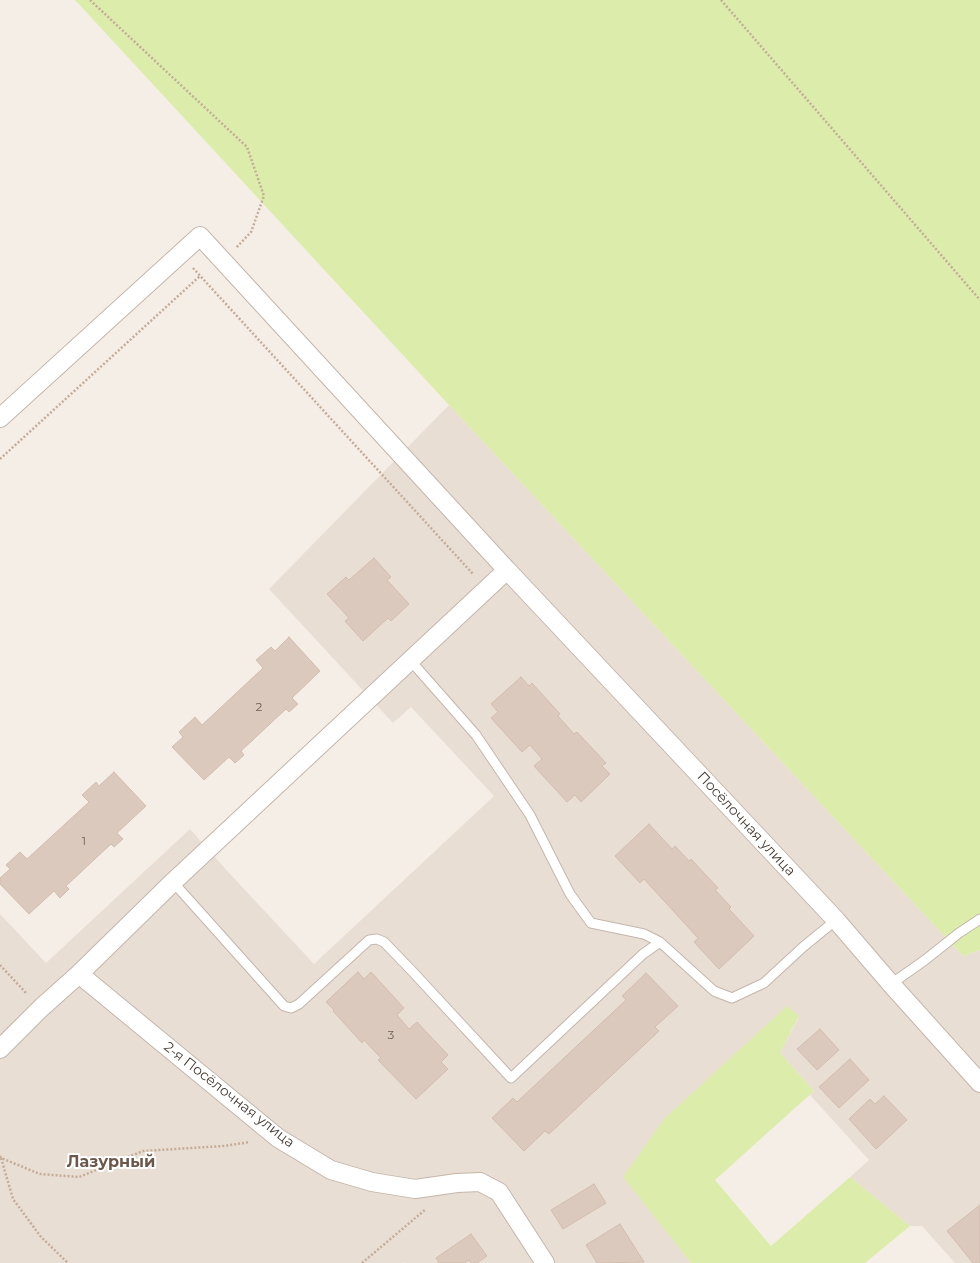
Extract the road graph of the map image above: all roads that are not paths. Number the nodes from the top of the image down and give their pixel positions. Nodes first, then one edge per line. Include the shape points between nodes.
1 (0, 418) edge
2 (507, 570) junction
3 (410, 660) junction
4 (173, 882) junction
5 (980, 919) edge
6 (836, 920) junction
7 (660, 942) junction
8 (79, 974) junction
9 (891, 984) junction
10 (0, 1049) edge
11 (980, 1083) edge
12 (545, 1263) edge

1 - 2 street, Посёлочная улица via 200,236
2 - 3 street
2 - 6 street, Посёлочная улица
3 - 4 street
3 - 7 lane via 480,742 530,815 570,894 591,923 644,934
4 - 7 lane via 284,1006 291,1008 299,1004 369,940 377,939 384,942 511,1078 643,954
4 - 8 street
5 - 9 lane
6 - 7 lane via 764,983 732,998 714,991
6 - 9 street, Посёлочная улица
8 - 10 street
8 - 12 street, 2-я Посёлочная улица via 278,1138 331,1170 372,1182 415,1189 457,1182 480,1182 499,1192
9 - 11 street, Посёлочная улица

